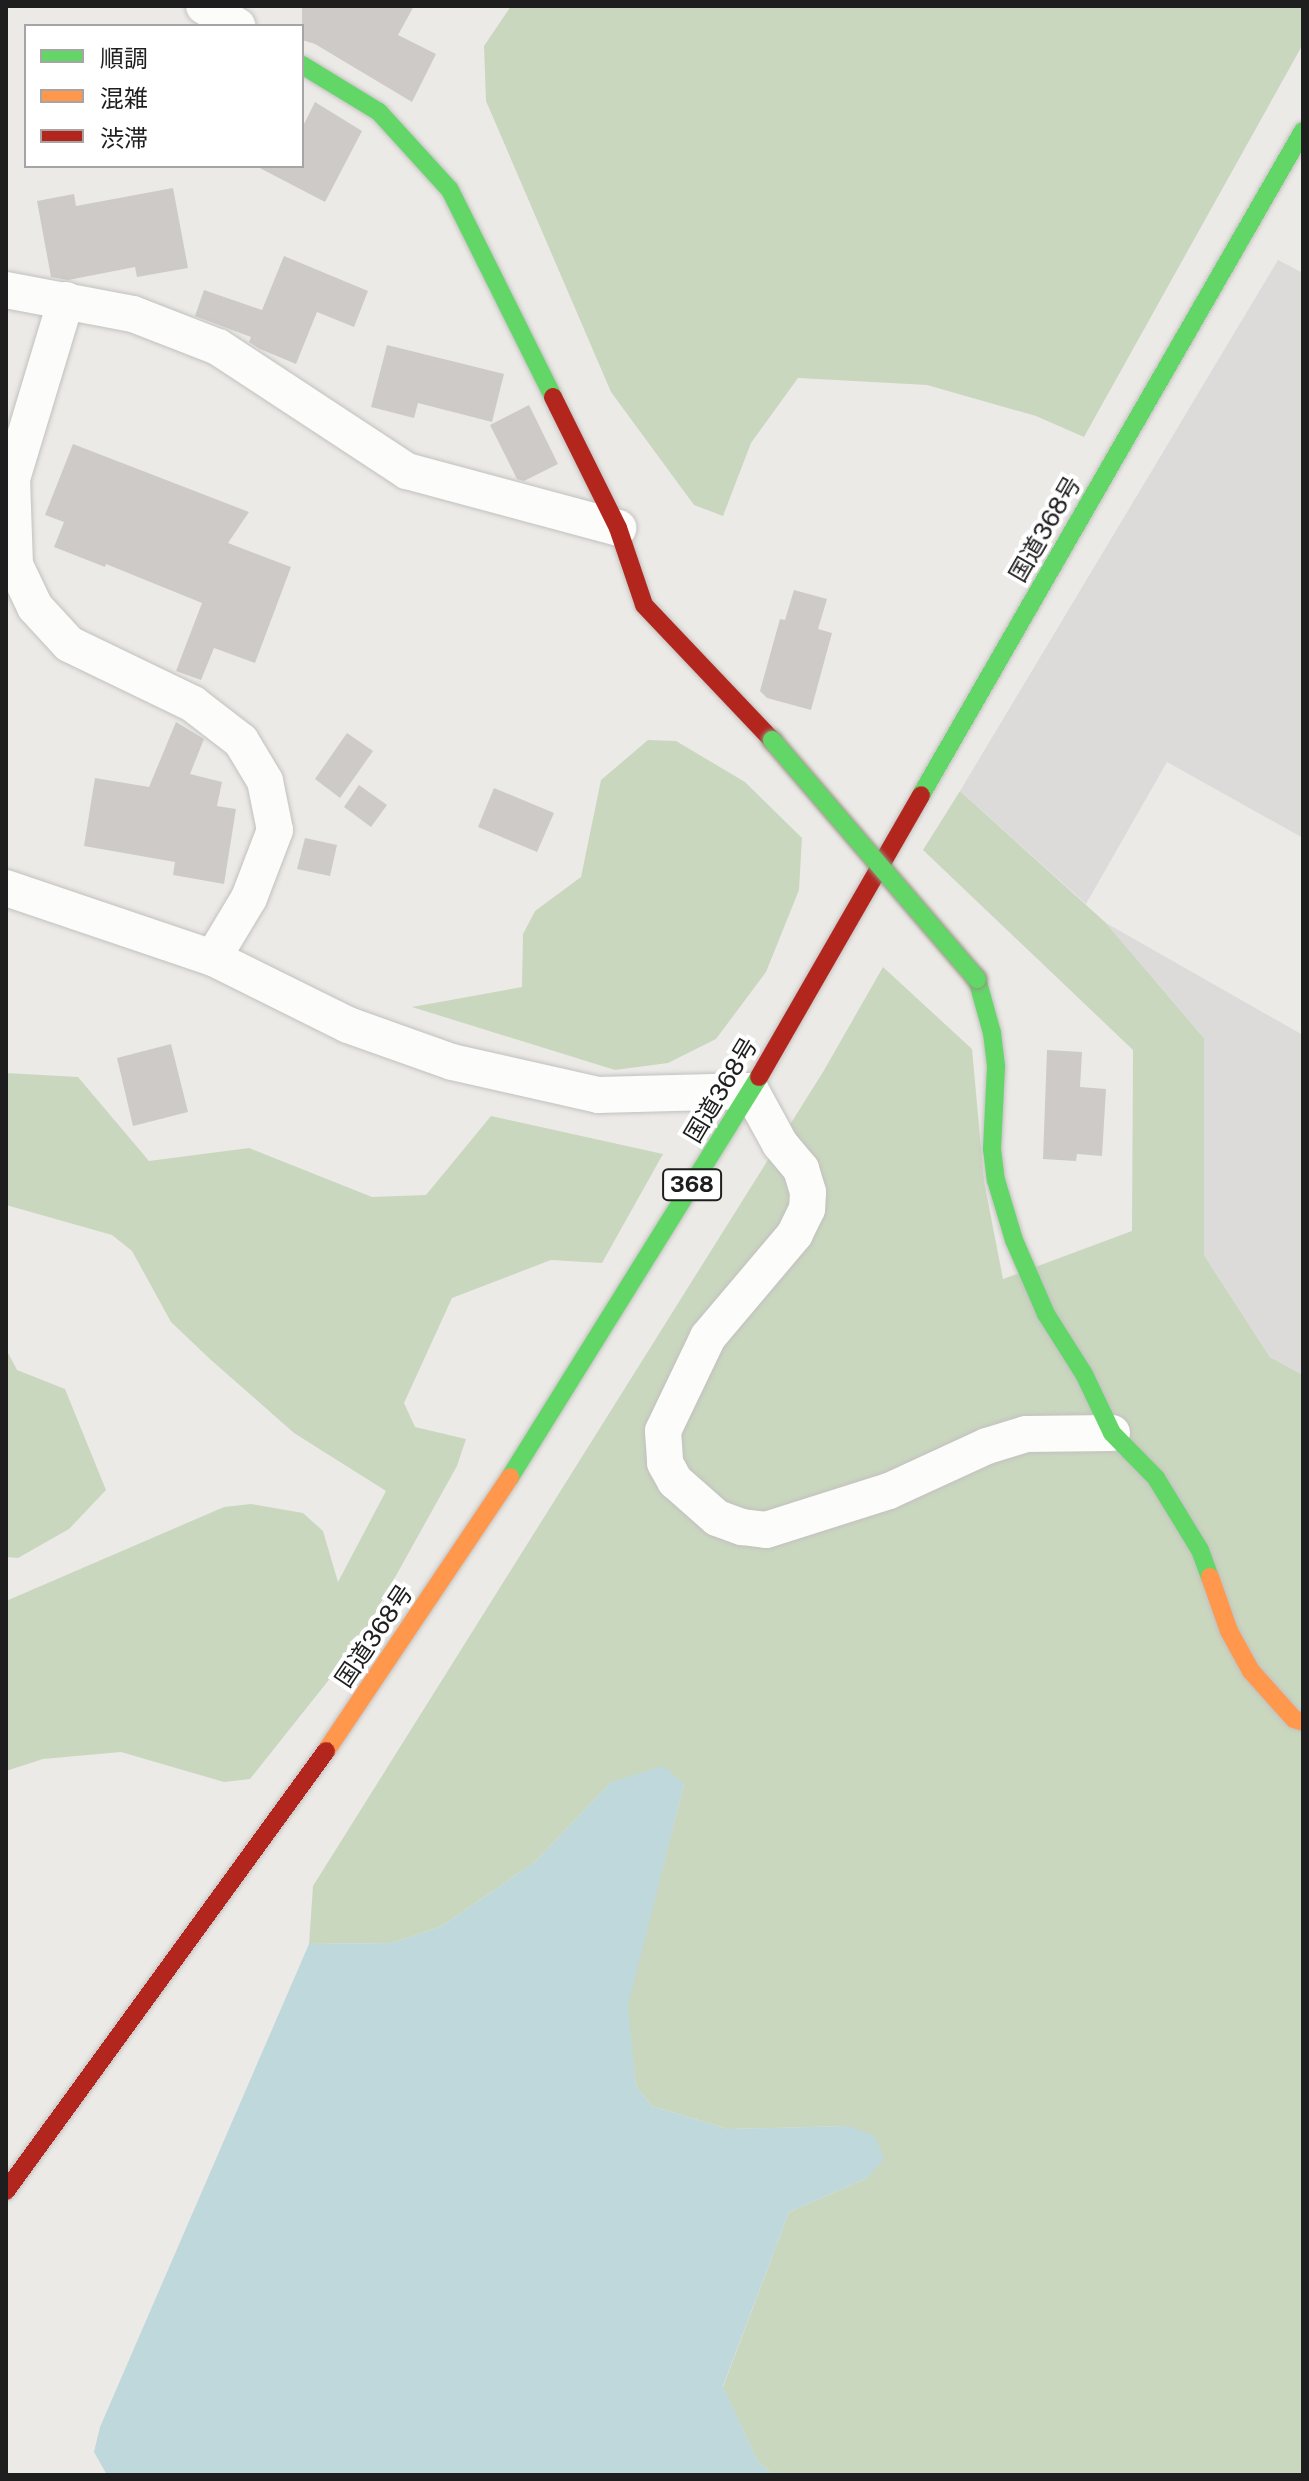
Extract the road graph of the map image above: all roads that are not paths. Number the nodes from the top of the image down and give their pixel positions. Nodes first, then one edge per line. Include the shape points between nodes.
1 (204, 6) edge
2 (234, 24) edge
3 (304, 66) edge
4 (1303, 131) edge
5 (6, 290) edge
6 (66, 300) junction
7 (618, 528) junction
8 (6, 888) edge
9 (213, 958) junction
10 (751, 1091) junction
11 (1112, 1433) junction
12 (1303, 1722) edge
13 (6, 2191) edge

1 - 2 street
3 - 7 main road via 379,112 450,190
4 - 10 main road, 国道368号 / 368
5 - 6 street
6 - 7 street via 133,314 218,347 407,471
6 - 9 street via 12,479 15,565 35,607 69,644 193,704 241,741 265,781 275,830 249,898
7 - 11 main road, bridge via 644,605 772,740 977,979 996,1067 992,1149 1003,1212 1046,1314 1084,1374
8 - 9 street
9 - 10 street via 348,1025 452,1062 598,1095
10 - 11 street via 780,1144 801,1169 807,1209 795,1234 708,1337 684,1382 663,1431 665,1463 675,1481 717,1518 766,1530 889,1491 1026,1434
10 - 13 main road, 国道368号 / 368 via 516,1468 339,1732
11 - 12 main road via 1156,1478 1183,1519 1251,1671 1294,1719

